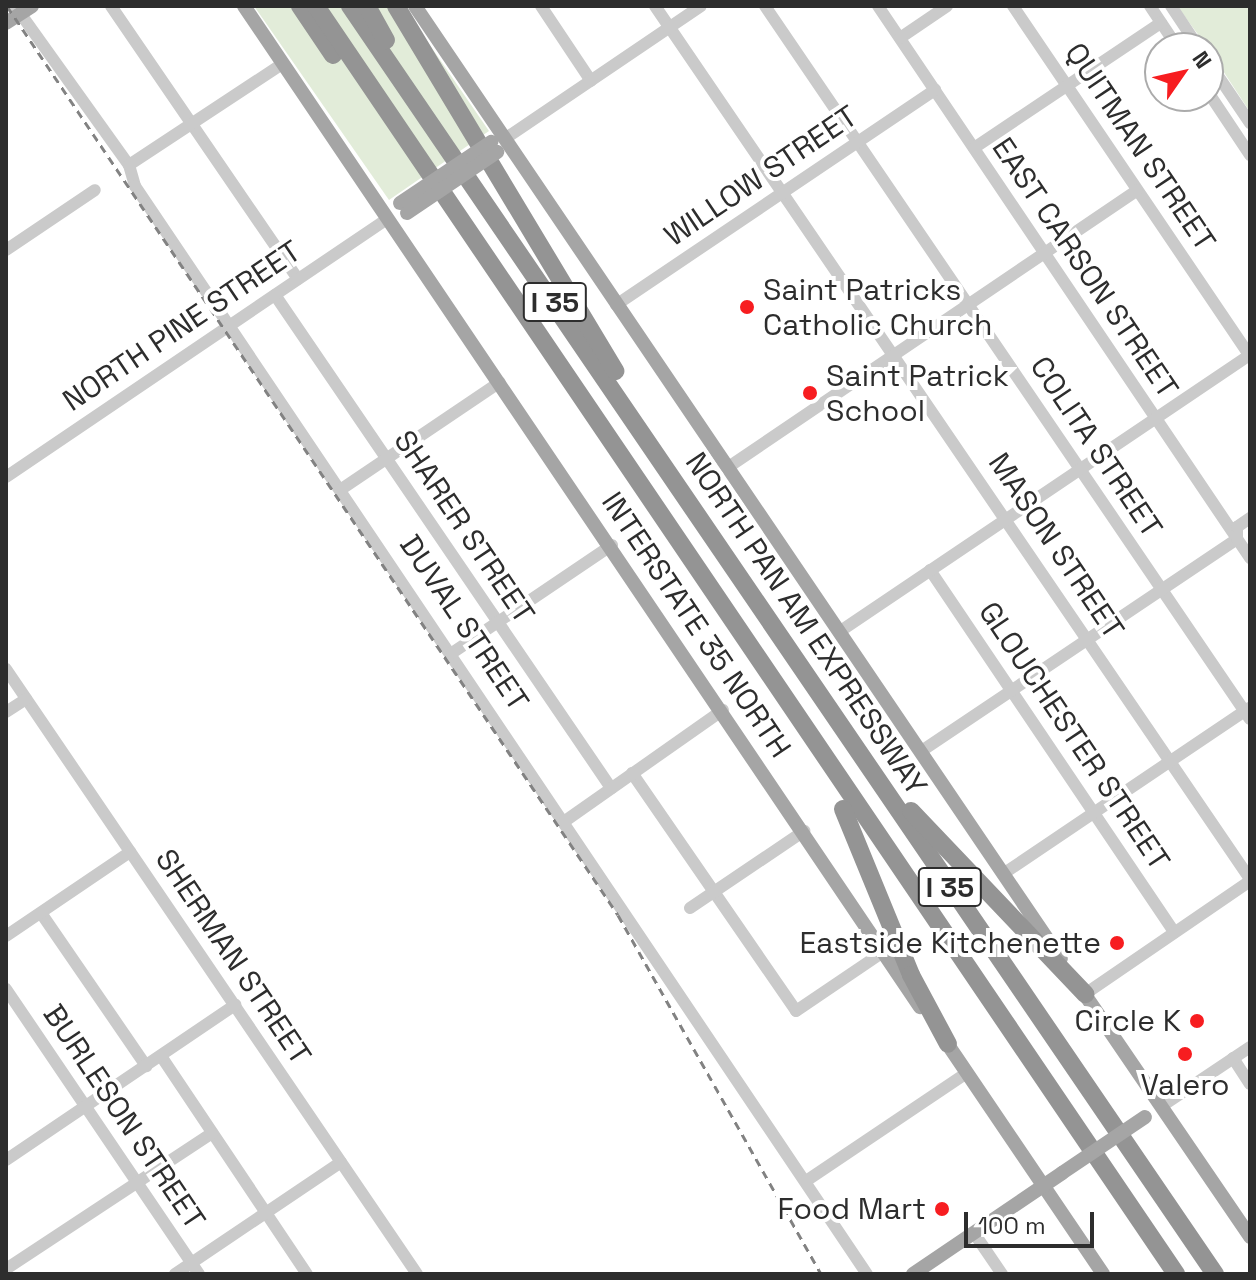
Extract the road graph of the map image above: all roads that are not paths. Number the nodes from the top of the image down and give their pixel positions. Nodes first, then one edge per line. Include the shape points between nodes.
1 (111, 6) edge
2 (244, 6) edge
3 (300, 6) edge
4 (316, 6) edge
5 (350, 6) edge
6 (367, 6) edge
7 (396, 6) edge
8 (415, 6) edge
9 (541, 6) edge
10 (655, 6) edge
11 (701, 6) edge
12 (765, 6) edge
13 (878, 6) edge
14 (947, 6) edge
15 (1013, 6) edge
16 (1150, 6) edge
17 (1171, 6) edge
18 (22, 9) edge
19 (6, 23) edge
20 (1161, 23) junction
21 (670, 27) junction
22 (1167, 32) edge
23 (1188, 32) edge
24 (900, 38) junction
25 (282, 64) junction
26 (591, 81) junction
27 (1066, 84) junction
28 (1224, 85) edge
29 (935, 90) junction
30 (426, 112) junction
31 (1221, 112) edge
32 (191, 123) junction
33 (1250, 123) edge
34 (506, 138) junction
35 (858, 141) junction
36 (974, 148) junction
37 (1250, 155) edge
38 (129, 165) junction
39 (95, 190) dead end
40 (1137, 190) junction
41 (783, 192) junction
42 (387, 219) junction
43 (459, 224) junction
44 (6, 250) edge
45 (1045, 253) junction
46 (298, 279) junction
47 (275, 295) junction
48 (616, 305) junction
49 (969, 307) junction
50 (229, 325) junction
51 (894, 355) junction
52 (1250, 356) edge
53 (500, 382) junction
54 (1155, 419) junction
55 (386, 458) junction
56 (727, 468) junction
57 (1079, 468) junction
58 (6, 477) edge
59 (343, 488) junction
60 (683, 492) junction
61 (1250, 518) edge
62 (1006, 519) junction
63 (1237, 539) junction
64 (612, 545) junction
65 (1250, 558) edge
66 (930, 570) junction
67 (704, 585) junction
68 (750, 589) junction
69 (1161, 589) junction
70 (497, 623) junction
71 (839, 632) junction
72 (1087, 639) junction
73 (452, 653) junction
74 (6, 669) edge
75 (1011, 690) junction
76 (26, 699) junction
77 (723, 710) junction
78 (6, 712) edge
79 (1248, 712) edge
80 (920, 752) junction
81 (1171, 760) junction
82 (632, 773) junction
83 (611, 788) junction
84 (1094, 811) junction
85 (565, 821) junction
86 (804, 831) junction
87 (130, 852) junction
88 (1003, 874) junction
89 (1250, 880) edge
90 (714, 891) junction
91 (690, 908) dead end
92 (41, 913) junction
93 (1174, 932) junction
94 (6, 936) edge
95 (883, 952) junction
96 (6, 989) edge
97 (1085, 994) junction
98 (235, 1005) junction
99 (948, 1044) junction
100 (1250, 1047) edge
101 (161, 1056) junction
102 (1233, 1058) junction
103 (146, 1066) junction
104 (967, 1073) junction
105 (1250, 1084) edge
106 (1162, 1106) junction
107 (86, 1107) junction
108 (212, 1133) junction
109 (8, 1155) edge
110 (341, 1162) junction
111 (1104, 1174) junction
112 (806, 1181) junction
113 (137, 1183) junction
114 (1150, 1184) junction
115 (1044, 1186) junction
116 (265, 1213) junction
117 (974, 1233) junction
118 (1250, 1237) edge
119 (195, 1268) edge
120 (6, 1269) edge
121 (175, 1274) edge
122 (307, 1274) edge
123 (417, 1274) edge
124 (867, 1274) edge
125 (913, 1274) edge
126 (1002, 1274) edge
127 (1103, 1274) edge
128 (1167, 1274) edge
129 (1176, 1274) edge
130 (1215, 1274) edge
131 (1224, 1274) edge

1 - 32 street
2 - 25 main road, INTERSTATE 35 NORTH
3 - 43 highway
4 - 43 highway, NORTH PAN AM EXPRESSWAY / I 35
5 - 30 highway, NORTH PAN AM EXPRESSWAY / I 35
6 - 30 highway
7 - 60 highway
8 - 34 main road
9 - 26 street
10 - 21 street, MASON STREET
11 - 21 street, NORTH PINE STREET
12 - 35 street, COLITA STREET
13 - 24 street, EAST CARSON STREET
14 - 24 street
15 - 27 street, QUITMAN STREET
16 - 20 street
17 - 23 street
18 - 19 main road
18 - 38 street, DUVAL STREET
20 - 22 street
20 - 27 street
21 - 26 street, NORTH PINE STREET
21 - 41 street, MASON STREET
24 - 29 street, EAST CARSON STREET
25 - 32 street
25 - 42 main road, INTERSTATE 35 NORTH
26 - 34 street, NORTH PINE STREET
27 - 36 street
27 - 40 street, QUITMAN STREET
28 - 33 street
29 - 35 street, WILLOW STREET
29 - 36 street, EAST CARSON STREET
30 - 60 highway, NORTH PAN AM EXPRESSWAY / I 35
31 - 37 street
32 - 38 street
32 - 46 street
34 - 42 main road, NORTH PINE STREET, bridge
34 - 48 main road
35 - 41 street, WILLOW STREET
35 - 49 street, COLITA STREET
36 - 45 street, EAST CARSON STREET
38 - 50 street, DUVAL STREET via 135,186
39 - 44 street
40 - 45 street
40 - 52 street, QUITMAN STREET
41 - 48 street, WILLOW STREET
41 - 51 street, MASON STREET
42 - 46 street, NORTH PINE STREET
42 - 53 main road, INTERSTATE 35 NORTH
43 - 67 highway, NORTH PAN AM EXPRESSWAY / I 35
45 - 49 street
45 - 54 street, EAST CARSON STREET
46 - 47 street, NORTH PINE STREET
47 - 50 street, NORTH PINE STREET
47 - 55 street, SHARER STREET
48 - 56 main road
49 - 51 street
49 - 57 street, COLITA STREET
50 - 58 street, NORTH PINE STREET
50 - 59 street, DUVAL STREET
51 - 56 street
51 - 62 street, MASON STREET
52 - 54 street
53 - 55 street
53 - 64 main road, INTERSTATE 35 NORTH
54 - 57 street
54 - 63 street, EAST CARSON STREET
55 - 59 street
55 - 70 street, SHARER STREET
56 - 71 main road
57 - 62 street
57 - 69 street, COLITA STREET
59 - 73 street, DUVAL STREET
60 - 68 highway, NORTH PAN AM EXPRESSWAY / I 35
61 - 63 street via 1237,527
62 - 66 street
62 - 72 street, MASON STREET
63 - 65 street, EAST CARSON STREET
63 - 69 street
64 - 70 street
64 - 77 main road, INTERSTATE 35 NORTH
66 - 71 street
66 - 75 street, GLOUCHESTER STREET
67 - 99 highway via 852,824 911,975
67 - 111 highway, NORTH PAN AM EXPRESSWAY / I 35
68 - 97 highway via 918,819
68 - 114 highway, NORTH PAN AM EXPRESSWAY / I 35
69 - 72 street
69 - 79 street, COLITA STREET
70 - 73 street
70 - 83 street, SHARER STREET
71 - 80 main road
72 - 75 street
72 - 81 street, MASON STREET
73 - 85 street, DUVAL STREET
74 - 76 street, SHERMAN STREET
75 - 80 street
75 - 84 street, GLOUCHESTER STREET
76 - 78 street
76 - 87 street, SHERMAN STREET
77 - 82 street
77 - 86 main road, INTERSTATE 35 NORTH
79 - 81 street
80 - 88 main road
81 - 84 street
81 - 89 street, MASON STREET
82 - 83 street
82 - 90 street
83 - 85 street
84 - 88 street
84 - 93 street, GLOUCHESTER STREET
85 - 112 street, DUVAL STREET
86 - 90 street
86 - 95 main road, INTERSTATE 35 NORTH
87 - 92 street
87 - 98 street, SHERMAN STREET
88 - 97 main road
89 - 93 street
90 - 91 street
90 - 95 street via 796,1011
92 - 94 street
92 - 103 street
93 - 97 street
95 - 99 main road, INTERSTATE 35 NORTH
96 - 107 street, BURLESON STREET
97 - 106 main road
98 - 101 street
98 - 110 street, SHERMAN STREET
99 - 104 main road, INTERSTATE 35 NORTH
100 - 102 street
101 - 103 street
101 - 108 street
102 - 105 street
102 - 106 street
103 - 107 street
104 - 112 street
104 - 115 main road, INTERSTATE 35 NORTH
106 - 115 main road, bridge
106 - 118 main road
107 - 109 street
107 - 113 street, BURLESON STREET
108 - 113 street
108 - 116 street
110 - 116 street
110 - 123 street, SHERMAN STREET
111 - 128 highway
111 - 129 highway, NORTH PAN AM EXPRESSWAY / I 35
112 - 124 street, DUVAL STREET
113 - 119 street, BURLESON STREET
113 - 120 street
114 - 130 highway, NORTH PAN AM EXPRESSWAY / I 35
114 - 131 highway
115 - 117 main road
115 - 127 main road, INTERSTATE 35 NORTH
116 - 119 street
116 - 122 street
117 - 125 main road
117 - 126 street
119 - 121 street

